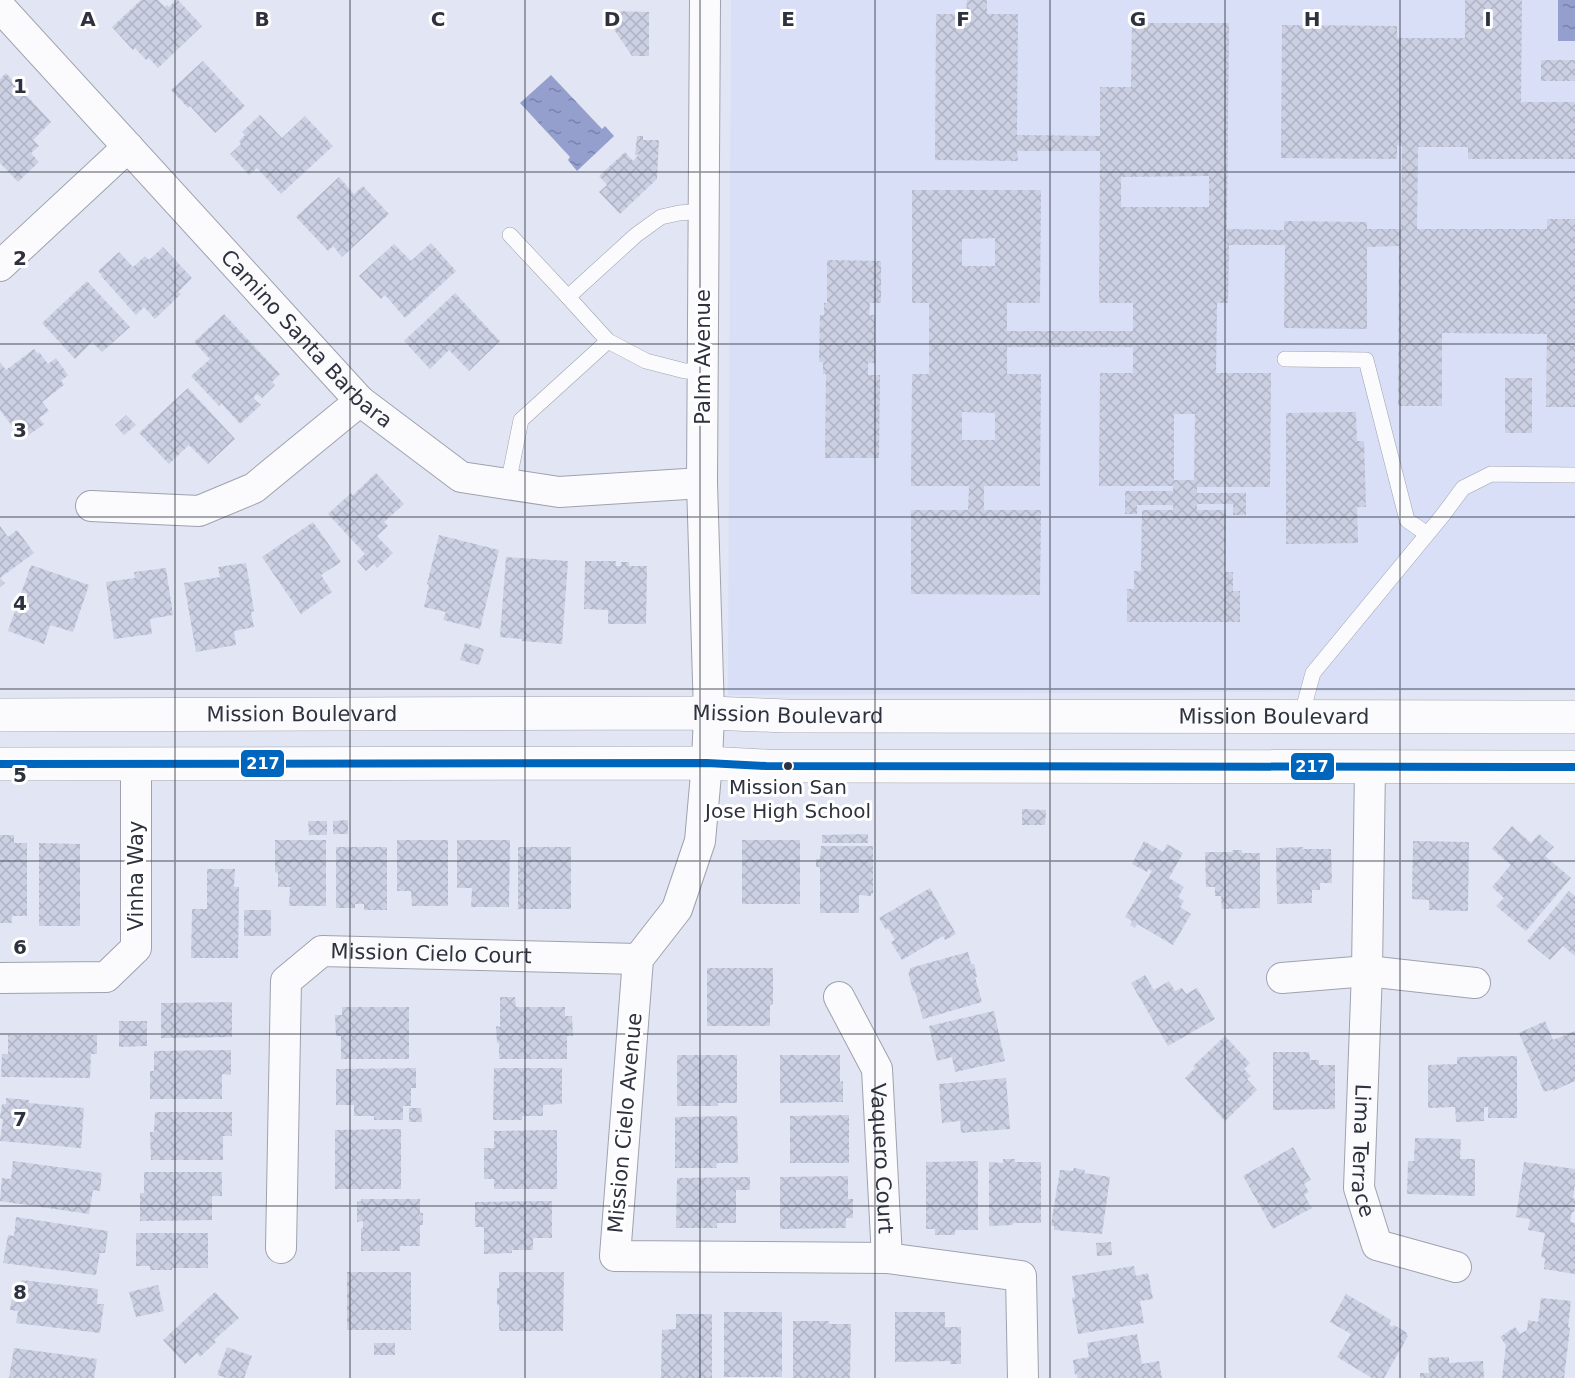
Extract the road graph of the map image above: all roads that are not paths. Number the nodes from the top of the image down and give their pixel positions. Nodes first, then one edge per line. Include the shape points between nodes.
1 (705, 0) edge
2 (0, 7) edge
3 (128, 147) junction
4 (704, 211) junction
5 (510, 235) dead end
6 (0, 266) edge
7 (568, 297) junction
8 (608, 341) junction
9 (1285, 359) dead end
10 (702, 371) junction
11 (360, 401) junction
12 (1575, 475) edge
13 (702, 483) junction
14 (508, 484) junction
15 (91, 506) dead end
16 (1427, 534) junction
17 (709, 713) junction
18 (0, 715) edge
19 (1301, 717) junction
20 (1575, 717) edge
21 (707, 763) junction
22 (0, 764) edge
23 (136, 764) junction
24 (1370, 767) junction
25 (1575, 767) edge
26 (638, 958) junction
27 (1367, 971) junction
28 (0, 978) edge
29 (1282, 978) dead end
30 (1476, 983) dead end
31 (839, 997) dead end
32 (281, 1248) dead end
33 (887, 1258) junction
34 (1456, 1268) dead end
35 (1023, 1378) edge

1 - 4 street, Palm Avenue
2 - 3 street, Camino Santa Barbara
3 - 6 street
3 - 11 street, Camino Santa Barbara
4 - 7 lane via 661,218 636,235
4 - 10 street, Palm Avenue
5 - 7 lane
7 - 8 lane
8 - 10 lane via 646,361
8 - 14 lane via 520,420
9 - 16 lane via 1366,360 1407,520
10 - 13 street, Palm Avenue
11 - 14 street, Camino Santa Barbara via 461,477
11 - 15 street via 254,488 199,510
12 - 16 lane via 1491,474 1463,488
13 - 14 street, Camino Santa Barbara via 559,492
13 - 17 street, Palm Avenue
16 - 19 lane via 1313,673
17 - 18 main road, Mission Boulevard
17 - 19 main road, Mission Boulevard
17 - 21 street
19 - 20 main road, Mission Boulevard
21 - 23 main road
21 - 24 main road
21 - 26 street via 700,841 677,909
22 - 23 main road
23 - 28 street, Vinha Way via 136,948 106,977
24 - 25 main road
24 - 27 street, Lima Terrace
26 - 32 street, Mission Cielo Court via 322,951 286,981
26 - 33 street, Mission Cielo Avenue via 615,1257
27 - 29 street
27 - 30 street
27 - 34 street, Lima Terrace via 1359,1188 1377,1245
31 - 33 street, Vaquero Court via 878,1069
33 - 35 street, Mission Cielo Avenue via 1021,1276

